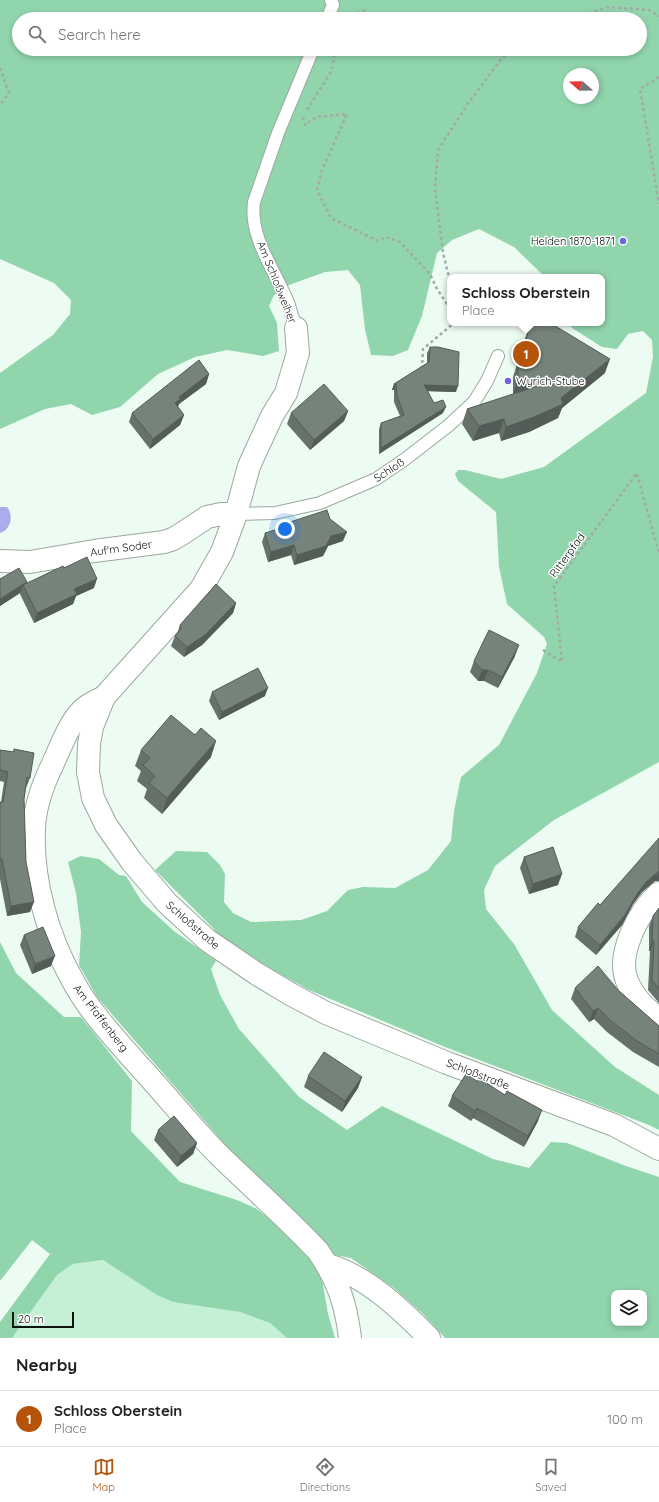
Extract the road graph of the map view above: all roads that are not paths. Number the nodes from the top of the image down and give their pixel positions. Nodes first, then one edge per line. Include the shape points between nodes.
1 (331, 0) edge
2 (330, 12) edge
3 (309, 56) edge
4 (296, 328) joint
5 (498, 356) dead end
6 (236, 514) junction
7 (0, 561) edge
8 (104, 697) junction
9 (659, 893) edge
10 (659, 1018) edge
11 (659, 1149) edge
12 (328, 1265) junction
13 (350, 1338) edge
14 (429, 1338) edge

1 - 2 lane via 333,5
3 - 4 lane, Am Schloßweiher via 278,133 254,202 253,213 254,225 263,250 289,305
4 - 6 street, Am Schloßweiher via 298,353 288,387 249,466
5 - 6 lane, Schloß via 474,402 448,426 376,479 320,503 275,513
6 - 7 street, Auf'm Soder via 207,517 164,542 30,562
6 - 8 street, Schloßstraße via 222,552 201,589
8 - 11 street, Schloßstraße via 92,726 89,744 88,772 93,798 106,826 132,862 167,903 207,940 257,974 326,1012 448,1063 614,1125
8 - 12 street, Am Pfaffenberg via 85,707 77,716 45,780 37,807 34,844 40,892 49,927 60,955 73,982 118,1041 219,1155 318,1251
9 - 10 street via 636,924 628,943 624,965 626,981 636,997
12 - 13 street, Am Pfaffenberg via 343,1299
12 - 14 street via 350,1274 387,1299

